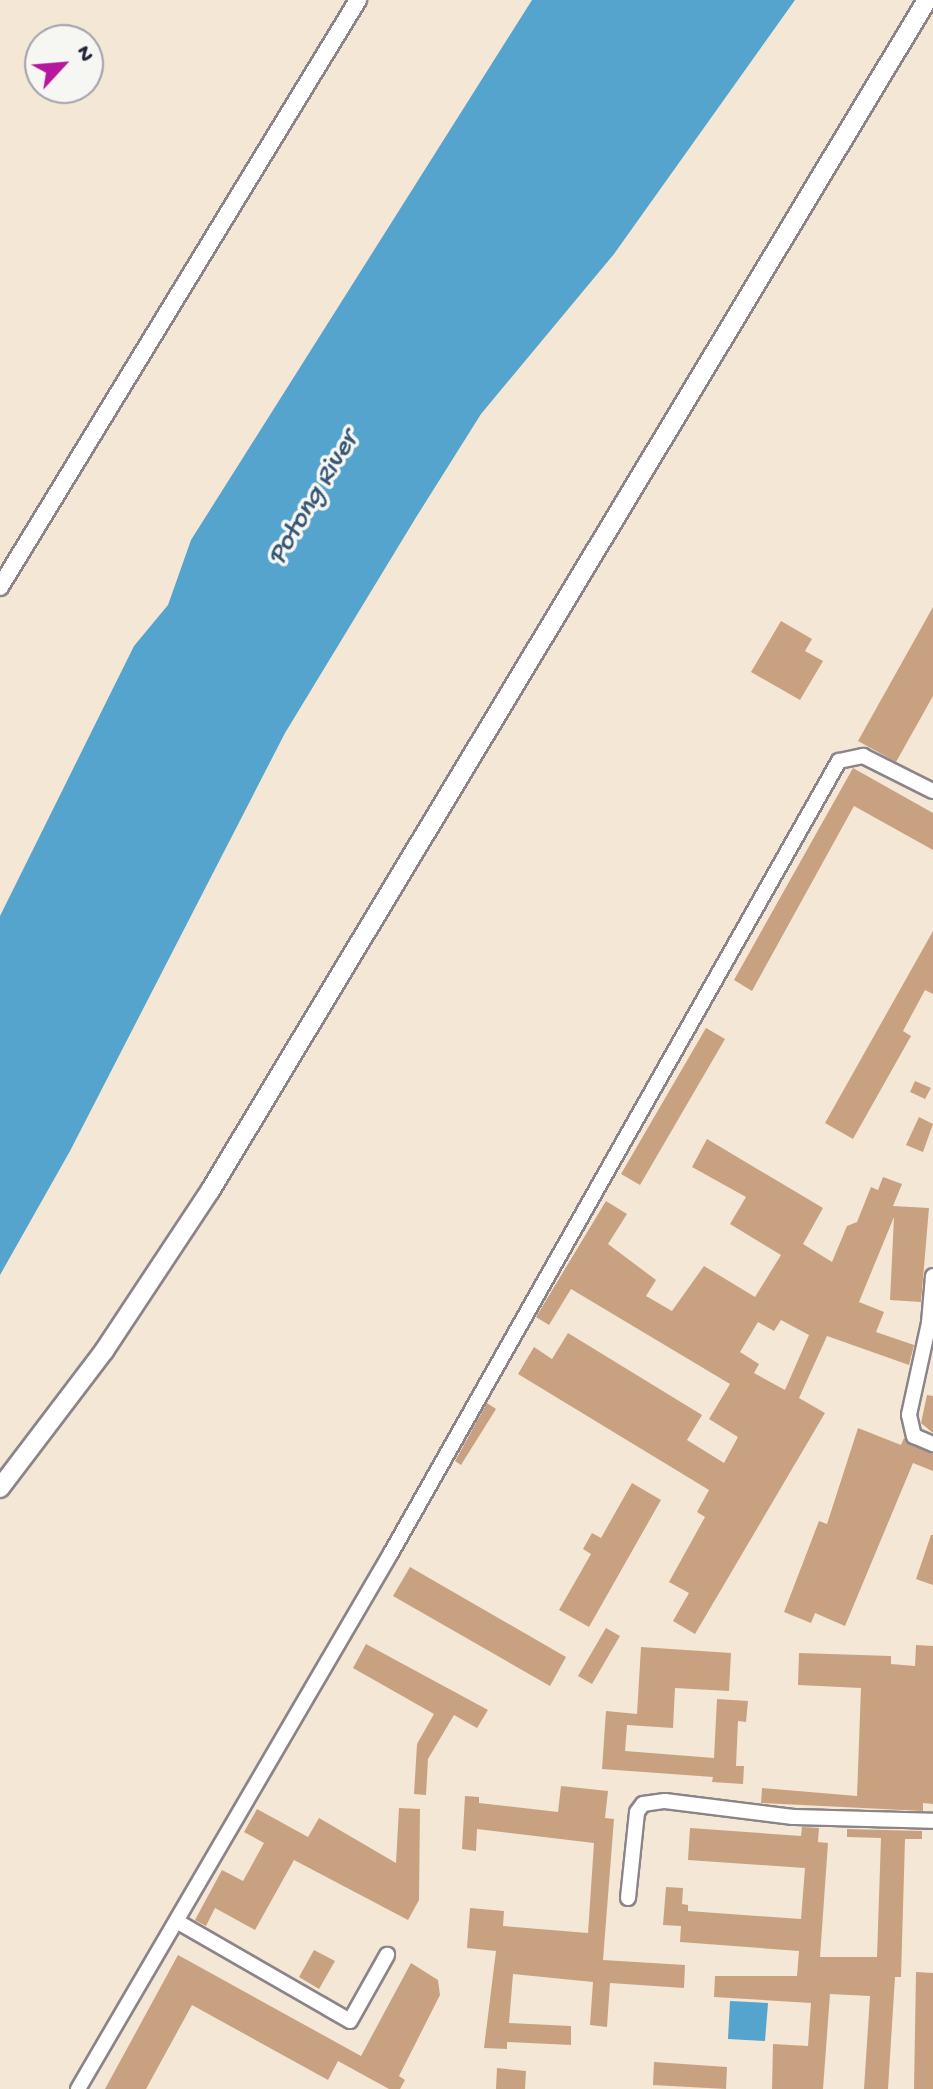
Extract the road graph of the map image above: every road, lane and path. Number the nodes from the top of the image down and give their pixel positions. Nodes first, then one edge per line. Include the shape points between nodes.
1 (358, 0) edge
2 (927, 0) edge
3 (0, 587) edge
4 (933, 791) edge
5 (933, 1276) edge
6 (933, 1444) edge
7 (0, 1488) edge
8 (933, 1821) edge
9 (628, 1898) dead end
10 (178, 1922) junction
11 (387, 1955) dead end
12 (78, 2089) edge

1 - 3 street
2 - 7 main road via 210,1191 104,1351
4 - 10 street via 863,756 839,761
5 - 6 street via 929,1323 909,1415 914,1436
8 - 9 street via 793,1817 665,1801 643,1804 637,1812
10 - 11 street via 350,2021
10 - 12 street

